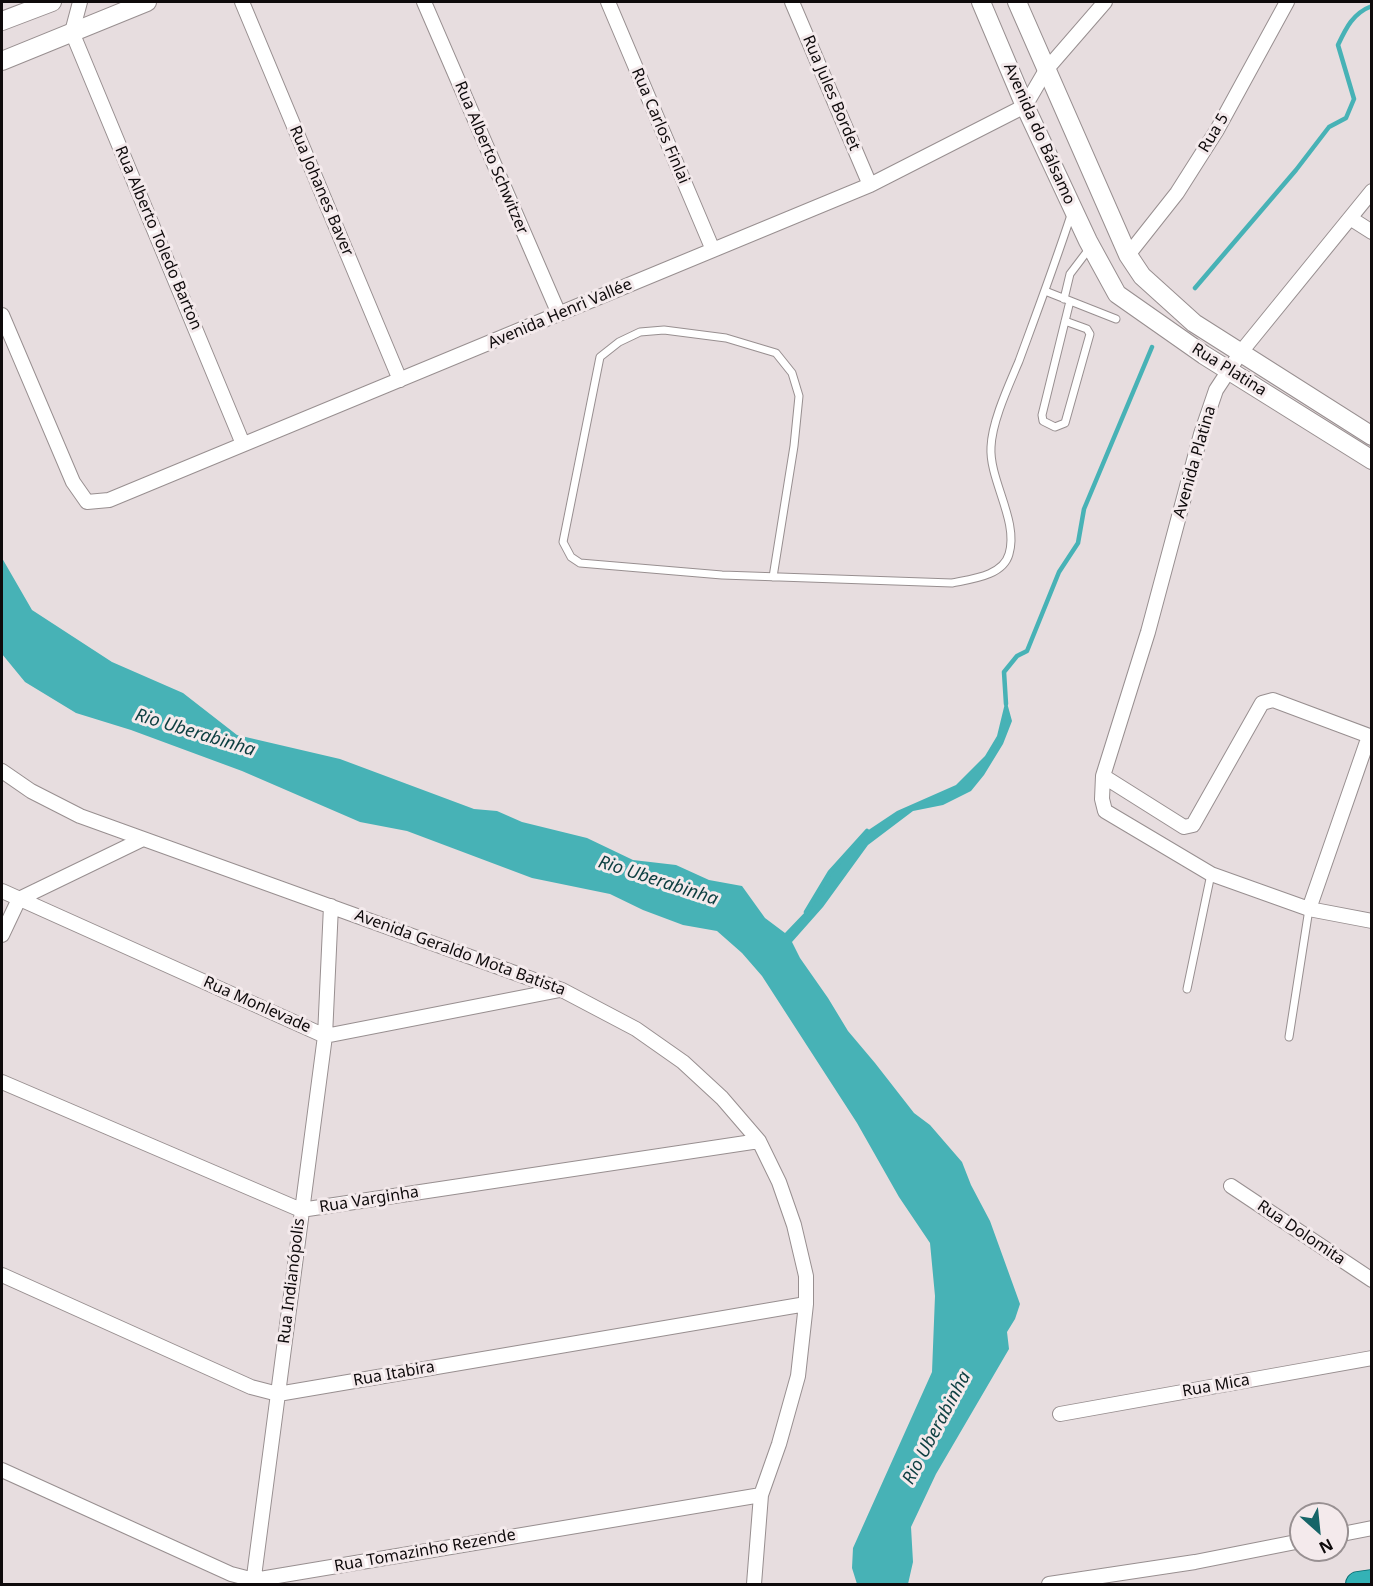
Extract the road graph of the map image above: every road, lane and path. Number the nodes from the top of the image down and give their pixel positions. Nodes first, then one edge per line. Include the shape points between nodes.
1 (52, 2) edge
2 (80, 2) edge
3 (147, 2) edge
4 (242, 2) edge
5 (424, 2) edge
6 (608, 2) edge
7 (792, 2) edge
8 (981, 2) edge
9 (1017, 2) edge
10 (1105, 2) edge
11 (1287, 2) edge
12 (2, 21) edge
13 (72, 32) junction
14 (2, 61) edge
15 (1046, 70) junction
16 (1026, 106) junction
17 (870, 185) junction
18 (1371, 191) edge
19 (1102, 196) junction
20 (1073, 208) junction
21 (1350, 218) junction
22 (1371, 232) edge
23 (1091, 247) junction
24 (713, 250) junction
25 (1128, 255) junction
26 (1100, 266) joint
27 (1045, 291) junction
28 (1067, 300) junction
29 (2, 315) edge
30 (559, 315) junction
31 (1116, 319) dead end
32 (1065, 321) junction
33 (1241, 352) junction
34 (1229, 370) junction
35 (400, 380) junction
36 (1371, 436) edge
37 (243, 444) junction
38 (1371, 460) edge
39 (773, 577) junction
40 (1370, 736) edge
41 (2, 771) edge
42 (1103, 776) junction
43 (143, 839) junction
44 (1211, 874) junction
45 (2, 891) edge
46 (19, 899) junction
47 (331, 906) junction
48 (1310, 909) junction
49 (1371, 921) edge
50 (2, 935) edge
51 (1187, 989) dead end
52 (562, 990) junction
53 (325, 1036) junction
54 (1289, 1036) dead end
55 (2, 1082) edge
56 (759, 1141) junction
57 (1231, 1186) dead end
58 (301, 1210) junction
59 (2, 1275) edge
60 (1371, 1280) edge
61 (806, 1304) junction
62 (1371, 1358) edge
63 (278, 1394) junction
64 (1060, 1414) dead end
65 (2, 1470) edge
66 (761, 1495) junction
67 (1371, 1528) edge
68 (1349, 1533) edge
69 (1289, 1543) edge
70 (253, 1582) edge
71 (1371, 1582) edge
72 (754, 1584) edge
73 (1049, 1584) edge
74 (1358, 1584) edge

1 - 12 street
2 - 13 street
3 - 13 street
4 - 35 street, Rua Johanes Baver
5 - 30 street, Rua Alberto Schwitzer
6 - 24 street, Rua Carlos Finlai
7 - 17 street, Rua Jules Bordet
8 - 16 street, Avenida do Bálsamo
9 - 15 street, Avenida do Bálsamo
10 - 15 street
11 - 25 street, Rua 5 via 1183,184
13 - 14 street
13 - 37 street, Rua Alberto Toledo Barton
15 - 16 street
15 - 19 street, Avenida do Bálsamo
16 - 17 street, Avenida Henri Vallée
16 - 20 street, Avenida do Bálsamo
17 - 24 street, Avenida Henri Vallée
18 - 21 street, Avenida Platina
19 - 20 street
19 - 25 street, Avenida do Bálsamo
20 - 23 street, Avenida do Bálsamo
20 - 27 lane
21 - 22 street
21 - 33 street, Avenida Platina
23 - 26 street, Avenida do Bálsamo
23 - 28 lane via 1070,274
24 - 30 street, Avenida Henri Vallée
25 - 33 street, Rua Platina via 1142,276 1187,316
26 - 34 street, Rua Platina via 1116,294
27 - 28 lane
27 - 39 lane via 998,415 991,447 1011,538 1009,555 1000,568 951,584
28 - 31 lane
28 - 32 lane
29 - 37 street, Avenida Henri Vallée via 73,482 87,502 109,500
30 - 35 street, Avenida Henri Vallée
32 - 32 lane via 1087,329 1090,334 1065,423 1055,427 1043,421 1042,415
33 - 34 street, Avenida Platina
33 - 36 street, Rua Platina
34 - 38 street, Rua Platina
34 - 42 street, Avenida Platina via 1216,390 1201,434 1151,621
35 - 37 street, Avenida Henri Vallée
39 - 39 lane via 799,396 792,373 776,353 726,338 664,330 640,332 618,342 600,357 563,542 571,557 580,563
40 - 42 street via 1273,700 1262,703 1193,825 1184,827
40 - 48 street
41 - 43 street, Avenida Geraldo Mota Batista via 80,816
42 - 44 street, Avenida Platina via 1105,811
43 - 46 street
43 - 47 street, Avenida Geraldo Mota Batista
44 - 48 street
44 - 51 lane
45 - 46 street, Rua Monlevade
46 - 50 street
46 - 53 street, Rua Monlevade
47 - 52 street, Avenida Geraldo Mota Batista
47 - 53 street, Rua Indianópolis
48 - 49 street
48 - 54 lane
52 - 53 street, Rua Monlevade
52 - 56 street, Avenida Geraldo Mota Batista via 636,1029 683,1062 722,1098
53 - 58 street, Rua Indianópolis
55 - 58 street, Rua Varginha
56 - 58 street, Rua Varginha
56 - 61 street, Avenida Geraldo Mota Batista via 794,1225 806,1276
57 - 60 street, Rua Dolomita
58 - 63 street, Rua Indianópolis
59 - 63 street, Rua Itabira via 251,1387
61 - 63 street, Rua Itabira
61 - 66 street, Avenida Geraldo Mota Batista via 798,1376
62 - 64 street, Rua Mica
63 - 70 street, Rua Indianópolis
65 - 70 street, Rua Tomazinho Rezende
66 - 70 street, Rua Tomazinho Rezende
66 - 72 street, Avenida Geraldo Mota Batista
67 - 68 street
69 - 73 street
71 - 74 highway

